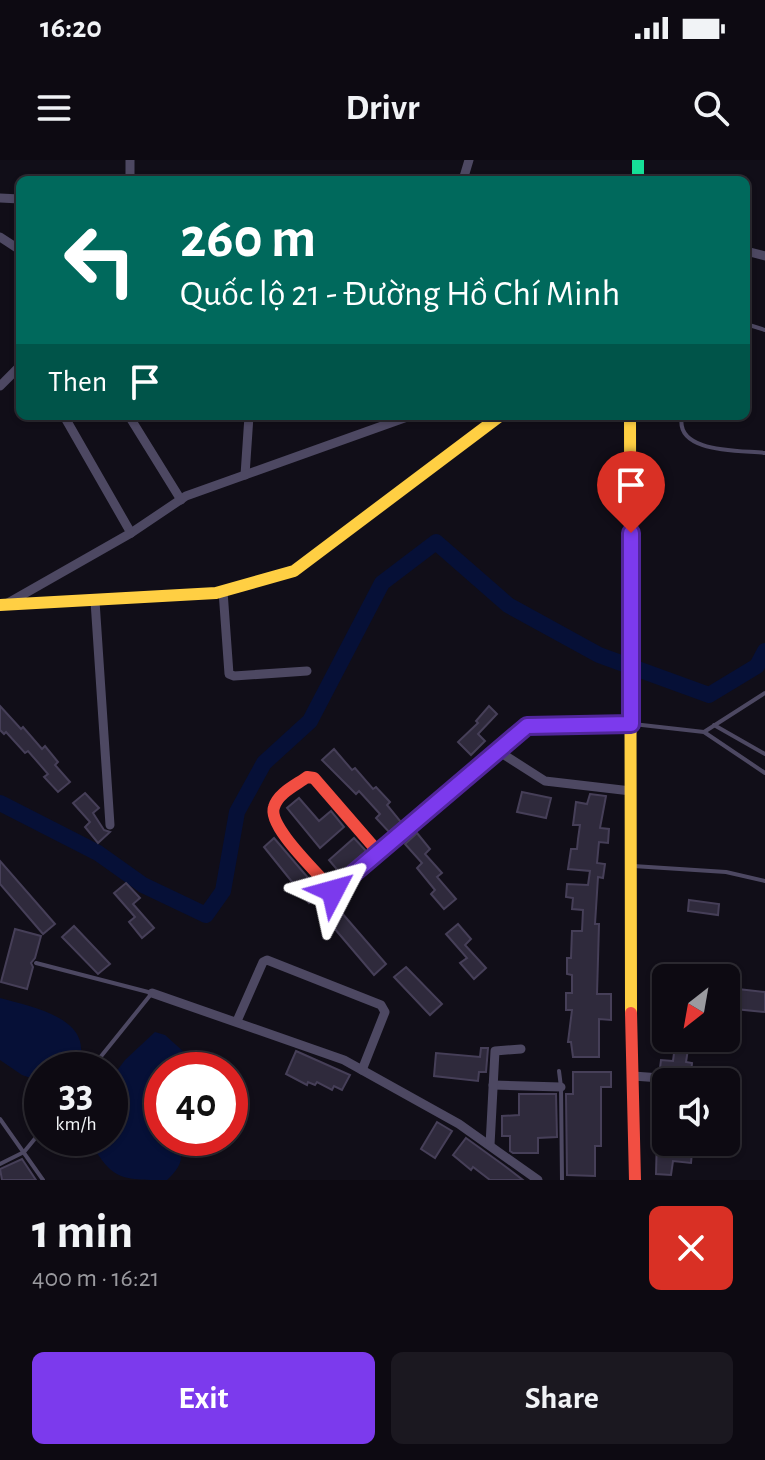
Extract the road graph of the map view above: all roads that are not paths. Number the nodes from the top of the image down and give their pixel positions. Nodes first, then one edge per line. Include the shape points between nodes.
1 (16, 370) edge
2 (0, 386) edge
3 (66, 420) edge
4 (133, 420) edge
5 (249, 420) edge
6 (399, 420) edge
7 (495, 420) edge
8 (630, 420) edge
9 (681, 420) edge
10 (765, 453) edge
11 (245, 475) junction
12 (181, 500) junction
13 (131, 533) junction
14 (223, 591) junction
15 (95, 601) junction
16 (3, 605) edge
17 (307, 671) dead end
18 (765, 693) edge
19 (631, 724) junction
20 (714, 725) junction
21 (704, 732) junction
22 (498, 751) junction
23 (765, 754) edge
24 (765, 773) edge
25 (631, 791) junction
26 (110, 825) dead end
27 (379, 853) junction
28 (631, 866) junction
29 (765, 881) edge
30 (36, 963) dead end
31 (152, 993) junction
32 (237, 1021) junction
33 (521, 1049) dead end
34 (104, 1052) edge
35 (362, 1070) junction
36 (559, 1071) dead end
37 (633, 1076) junction
38 (652, 1077) edge
39 (493, 1085) junction
40 (561, 1087) junction
41 (0, 1119) edge
42 (490, 1145) junction
43 (24, 1152) joint
44 (27, 1156) edge
45 (0, 1164) edge
46 (43, 1180) edge
47 (538, 1180) edge
48 (562, 1180) edge
49 (635, 1180) edge

1 - 2 street
3 - 13 street
4 - 12 street
5 - 11 street
6 - 11 street
7 - 14 main road via 294,571
8 - 19 main road
9 - 10 lane via 684,432 708,447
11 - 12 street
12 - 13 street
13 - 16 street
14 - 15 main road
14 - 17 street via 229,674
15 - 16 main road
15 - 26 street
18 - 20 lane
19 - 21 lane
19 - 22 main road via 527,726
19 - 25 main road
20 - 21 lane
20 - 23 lane
21 - 24 lane
22 - 25 street via 545,781
22 - 27 main road
25 - 28 main road
27 - 27 main road via 333,891 277,827 270,809 307,777 314,778
28 - 29 lane via 726,872
28 - 37 main road
30 - 31 lane
31 - 32 street
31 - 34 lane
32 - 35 street
32 - 35 street via 267,960 381,1005 385,1012
33 - 39 street via 495,1051
35 - 42 street
36 - 40 lane
37 - 38 street
37 - 49 main road
39 - 40 street
39 - 42 street
40 - 48 lane
41 - 43 lane
42 - 47 street
43 - 45 lane
44 - 46 lane

